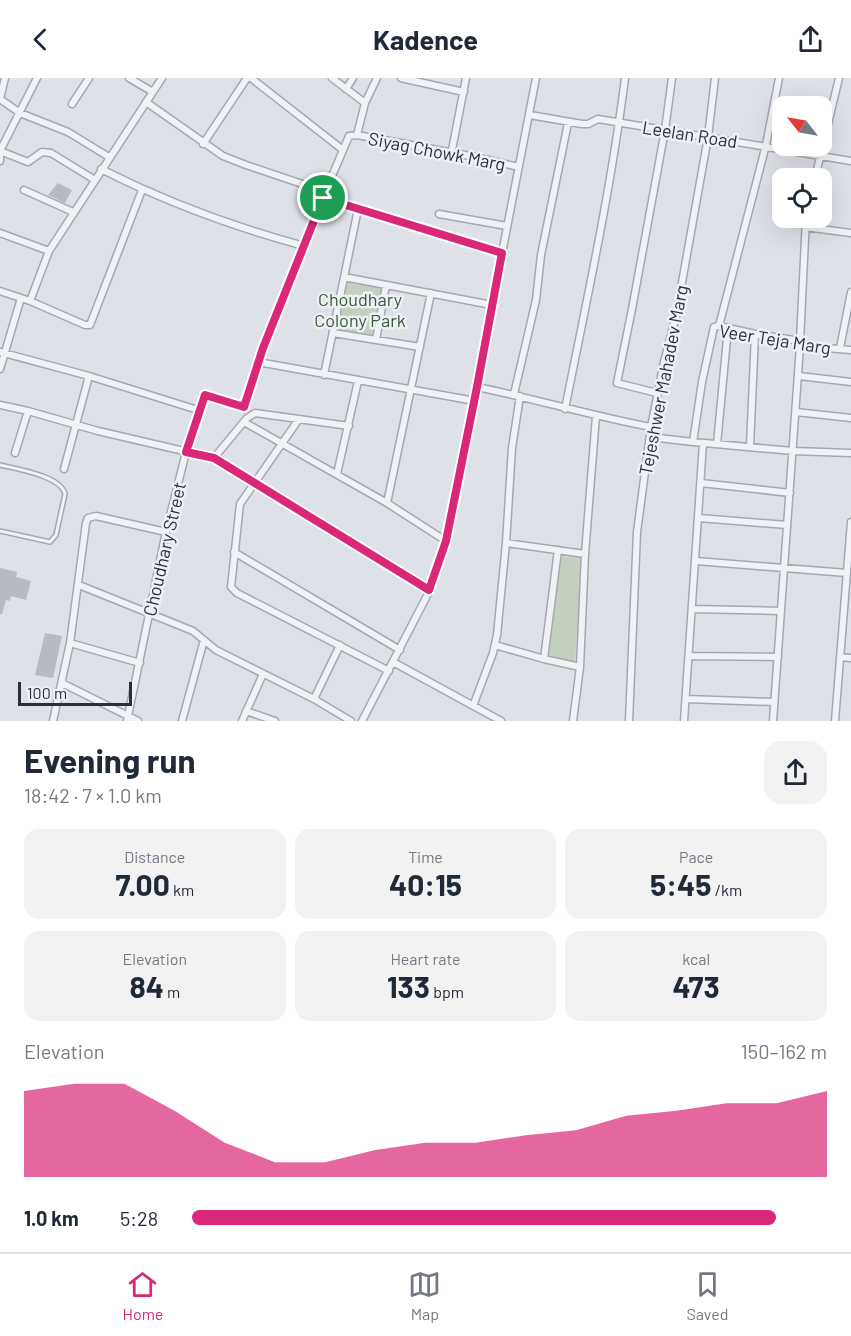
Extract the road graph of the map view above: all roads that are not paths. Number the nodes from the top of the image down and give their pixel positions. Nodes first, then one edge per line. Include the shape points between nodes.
1 (5, 78) edge
2 (37, 78) edge
3 (129, 78) edge
4 (162, 78) edge
5 (247, 78) edge
6 (252, 78) edge
7 (332, 78) edge
8 (353, 78) edge
9 (377, 78) edge
10 (401, 78) edge
11 (466, 78) edge
12 (536, 78) edge
13 (625, 78) edge
14 (672, 78) edge
15 (715, 78) edge
16 (779, 78) edge
17 (839, 78) edge
18 (86, 79) edge
19 (346, 89) junction
20 (153, 92) junction
21 (464, 92) junction
22 (0, 99) edge
23 (146, 102) junction
24 (365, 103) junction
25 (72, 104) dead end
26 (832, 106) edge
27 (20, 113) junction
28 (530, 115) junction
29 (568, 123) junction
30 (619, 123) junction
31 (665, 130) junction
32 (357, 135) junction
33 (708, 136) junction
34 (203, 144) junction
35 (766, 146) junction
36 (772, 147) edge
37 (343, 150) junction
38 (452, 150) dead end
39 (0, 151) edge
40 (825, 156) edge
41 (109, 157) junction
42 (851, 161) edge
43 (0, 162) edge
44 (519, 167) junction
45 (101, 169) junction
46 (94, 180) junction
47 (24, 190) dead end
48 (142, 190) junction
49 (325, 195) junction
50 (358, 209) junction
51 (73, 212) junction
52 (440, 214) dead end
53 (507, 226) junction
54 (805, 228) edge
55 (813, 228) edge
56 (0, 233) edge
57 (851, 233) edge
58 (304, 246) junction
59 (49, 251) junction
60 (502, 253) junction
61 (344, 277) junction
62 (386, 285) junction
63 (0, 291) edge
64 (851, 292) edge
65 (431, 293) junction
66 (21, 298) junction
67 (30, 301) junction
68 (492, 305) junction
69 (719, 326) junction
70 (728, 328) junction
71 (333, 333) junction
72 (755, 334) junction
73 (376, 340) junction
74 (800, 344) junction
75 (420, 348) junction
76 (840, 348) junction
77 (851, 350) edge
78 (2, 352) edge
79 (258, 362) junction
80 (0, 369) edge
81 (324, 375) junction
82 (89, 376) junction
83 (799, 376) junction
84 (358, 381) junction
85 (851, 382) edge
86 (477, 387) junction
87 (412, 391) junction
88 (657, 393) junction
89 (517, 395) junction
90 (475, 401) junction
91 (0, 405) edge
92 (565, 409) junction
93 (28, 411) junction
94 (201, 411) junction
95 (796, 412) junction
96 (596, 416) junction
97 (851, 418) edge
98 (299, 419) junction
99 (244, 422) junction
100 (76, 425) junction
101 (349, 426) junction
102 (651, 427) junction
103 (650, 436) junction
104 (693, 442) junction
105 (281, 443) junction
106 (703, 444) junction
107 (717, 444) junction
108 (750, 447) junction
109 (793, 451) junction
110 (186, 452) junction
111 (15, 453) dead end
112 (851, 453) edge
113 (214, 458) junction
114 (0, 465) edge
115 (64, 469) dead end
116 (337, 474) junction
117 (254, 482) junction
118 (701, 483) junction
119 (790, 493) junction
120 (387, 503) junction
121 (699, 518) junction
122 (851, 522) edge
123 (787, 525) junction
124 (0, 531) edge
125 (166, 532) junction
126 (446, 541) junction
127 (506, 543) junction
128 (558, 550) junction
129 (234, 552) junction
130 (585, 554) junction
131 (696, 561) junction
132 (784, 566) junction
133 (847, 573) junction
134 (79, 585) junction
135 (429, 590) junction
136 (693, 609) junction
137 (781, 611) junction
138 (149, 613) junction
139 (204, 640) junction
140 (70, 643) junction
141 (340, 645) junction
142 (495, 645) junction
143 (400, 650) junction
144 (689, 656) junction
145 (778, 657) junction
146 (840, 657) junction
147 (851, 658) edge
148 (544, 659) junction
149 (393, 662) junction
150 (140, 663) junction
151 (580, 667) junction
152 (389, 671) junction
153 (263, 674) junction
154 (62, 683) junction
155 (314, 699) junction
156 (686, 699) junction
157 (774, 702) junction
158 (473, 706) junction
159 (246, 711) junction
160 (127, 719) edge
161 (53, 721) edge
162 (138, 721) edge
163 (182, 721) edge
164 (242, 721) edge
165 (275, 721) edge
166 (351, 721) edge
167 (362, 721) edge
168 (501, 721) edge
169 (573, 721) edge
170 (629, 721) edge
171 (684, 721) edge
172 (772, 721) edge
173 (835, 721) edge

1 - 22 street
2 - 27 street
3 - 20 street
4 - 20 street
5 - 34 street
6 - 37 street
7 - 19 street, Siyag Chowk Marg
8 - 19 street
9 - 24 street
10 - 21 street
11 - 21 street
12 - 28 street
13 - 30 street
14 - 31 street
15 - 33 street, Tejeshwer Mahadev Marg
16 - 35 street
17 - 26 street
18 - 25 street
19 - 24 street, Siyag Chowk Marg
20 - 23 street
21 - 38 street
22 - 27 street
23 - 34 street
23 - 41 street
24 - 32 street, Siyag Chowk Marg
27 - 39 street
27 - 41 street via 68,132
28 - 29 street, Leelan Road
28 - 44 street
29 - 30 street, Leelan Road via 588,124 598,119
29 - 89 street
30 - 31 street, Leelan Road
30 - 92 street
31 - 33 street, Leelan Road
31 - 88 street via 616,383
32 - 37 street via 349,136
32 - 44 street, Siyag Chowk Marg
33 - 35 street, Leelan Road
33 - 88 street, Tejeshwer Mahadev Marg via 676,316
34 - 49 street via 233,161
35 - 36 street, Leelan Road
35 - 69 street
37 - 49 street
39 - 43 street
39 - 46 street via 28,162 42,152 51,153
40 - 42 street, Leelan Road
41 - 45 street
44 - 53 street
45 - 46 street
45 - 48 street
46 - 51 street
47 - 51 street
48 - 58 street
48 - 67 street via 90,325
49 - 50 street
49 - 58 street
50 - 60 street
50 - 61 street
51 - 59 street
52 - 53 street
53 - 60 street
54 - 74 street
55 - 57 street
56 - 59 street
58 - 79 street
59 - 67 street
60 - 68 street
61 - 62 street
61 - 71 street
62 - 65 street
62 - 73 street
63 - 66 street
64 - 76 street
65 - 68 street
65 - 75 street
66 - 67 street
66 - 78 street
68 - 86 street
69 - 70 street, Veer Teja Marg
69 - 104 street, Veer Teja Marg via 714,327 709,346
70 - 72 street, Veer Teja Marg
70 - 107 street
71 - 73 street
71 - 81 street
72 - 74 street, Veer Teja Marg
72 - 108 street
73 - 75 street
74 - 76 street, Veer Teja Marg
74 - 83 street
75 - 87 street
76 - 77 street, Veer Teja Marg
78 - 80 street
78 - 82 street
79 - 81 street
79 - 94 street via 244,407 205,395
81 - 84 street
82 - 94 street
82 - 100 street
83 - 85 street
83 - 95 street
84 - 87 street
84 - 101 street
86 - 89 street
86 - 90 street
87 - 90 street
87 - 120 street
88 - 102 street, Tejeshwer Mahadev Marg
89 - 92 street
89 - 127 street
90 - 126 street
91 - 93 street
92 - 96 street
93 - 100 street
93 - 111 street
94 - 110 street, Choudhary Street
95 - 97 street
95 - 109 street
96 - 102 street
96 - 130 street
98 - 99 street via 255,413
98 - 101 street
98 - 105 street
99 - 105 street
99 - 113 street
100 - 110 street
100 - 115 street
101 - 116 street
102 - 103 street, Tejeshwer Mahadev Marg
103 - 104 street
103 - 170 street, Tejeshwer Mahadev Marg via 637,532
104 - 106 street
105 - 116 street
105 - 117 street
106 - 107 street
106 - 118 street
107 - 108 street
108 - 109 street
109 - 112 street
109 - 119 street
110 - 113 street
110 - 125 street, Choudhary Street
113 - 117 street
114 - 124 lane via 49,478 61,485 65,494 56,535 50,542
116 - 120 street
117 - 129 street via 240,504
117 - 135 street
118 - 119 street
118 - 121 street
119 - 123 street
120 - 126 street
121 - 123 street
121 - 131 street
122 - 133 street
123 - 132 street
125 - 134 street via 91,516 86,523
125 - 138 street, Choudhary Street
126 - 135 street
127 - 128 street
127 - 142 street
128 - 130 street
128 - 148 street
129 - 141 street via 231,587 237,593
129 - 143 street
130 - 151 street
131 - 132 street
131 - 136 street
132 - 133 street
132 - 137 street
133 - 146 street
134 - 138 street
134 - 140 street
135 - 143 street
136 - 137 street
136 - 144 street
137 - 145 street
138 - 139 street via 193,631
138 - 150 street, Choudhary Street
139 - 153 street
139 - 163 street
140 - 150 street
140 - 154 street
141 - 152 street
141 - 155 street
142 - 148 street
142 - 158 street
143 - 149 street
144 - 145 street
144 - 156 street
145 - 157 street
146 - 147 street
146 - 173 street
148 - 151 street
149 - 152 street
149 - 158 street
150 - 160 street, Choudhary Street
151 - 169 street
152 - 167 street
153 - 155 street
153 - 159 street
154 - 160 street
154 - 161 street
155 - 166 street
156 - 157 street
156 - 171 street
157 - 172 street
158 - 168 street
159 - 164 street
159 - 165 street
160 - 162 street

